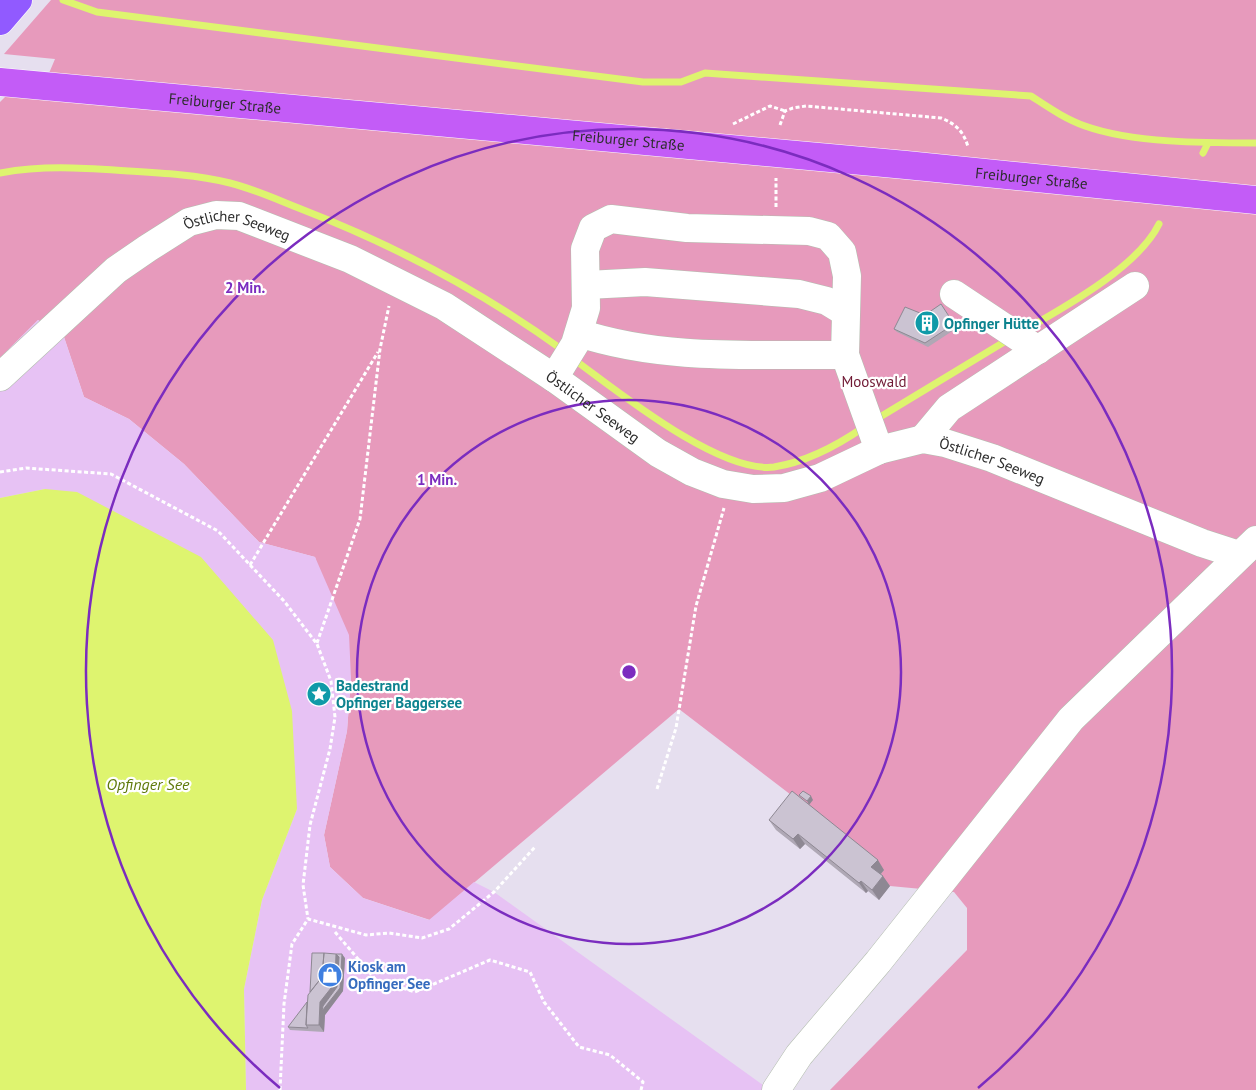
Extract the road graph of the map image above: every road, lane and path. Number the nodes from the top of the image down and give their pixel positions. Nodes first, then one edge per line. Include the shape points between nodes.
1 (18, 0) edge
2 (0, 21) edge
3 (0, 82) edge
4 (786, 111) junction
5 (780, 125) dead end
6 (726, 127) dead end
7 (969, 150) dead end
8 (776, 170) dead end
9 (1256, 200) edge
10 (781, 231) junction
11 (400, 284) junction
12 (587, 285) junction
13 (1135, 286) dead end
14 (954, 294) dead end
15 (845, 312) junction
16 (1034, 347) junction
17 (380, 349) junction
18 (568, 354) junction
19 (845, 355) junction
20 (0, 377) edge
21 (923, 439) junction
22 (876, 444) junction
23 (0, 472) edge
24 (734, 486) junction
25 (1248, 548) edge
26 (250, 565) junction
27 (317, 644) junction
28 (657, 789) dead end
29 (534, 847) dead end
30 (308, 919) junction
31 (335, 932) dead end
32 (280, 1090) edge
33 (641, 1090) edge
34 (776, 1090) edge

1 - 2 highway
3 - 9 main road, Freiburger Straße
4 - 5 path
4 - 6 path via 770,106
4 - 7 path via 806,106 941,118 954,124 965,136
8 - 10 path via 776,218
10 - 12 lane via 687,228 611,220 593,228 585,249
10 - 15 lane via 808,231 828,236 842,252 847,276
11 - 17 path via 386,312
11 - 18 lane, Östlicher Seeweg via 444,306
11 - 20 lane, Östlicher Seeweg via 280,230 239,216 216,215 189,222 116,270
12 - 15 lane via 645,282 799,294 827,300
12 - 18 lane via 586,308
13 - 16 lane
14 - 16 lane
15 - 19 lane
16 - 21 lane via 949,408
17 - 26 path
17 - 27 path via 360,519
18 - 19 lane via 604,341 679,354
18 - 24 lane, Östlicher Seeweg via 658,453 692,472
19 - 22 lane
21 - 22 lane, Östlicher Seeweg
21 - 25 lane, Östlicher Seeweg via 945,442 992,458 1202,544
22 - 24 lane, Östlicher Seeweg via 820,478 784,488
23 - 26 path via 26,468 111,474 218,530
24 - 28 path via 719,520 696,606 676,728
25 - 34 lane via 1071,719 878,962 799,1055
26 - 27 path via 284,601
27 - 30 path via 331,681 335,717 310,825 303,885
29 - 30 path via 494,892 449,929 422,938 389,933 366,935
30 - 32 path via 292,944 284,1004
31 - 33 path via 376,980 415,992 490,960 530,972 544,1002 579,1047 610,1055 643,1082

